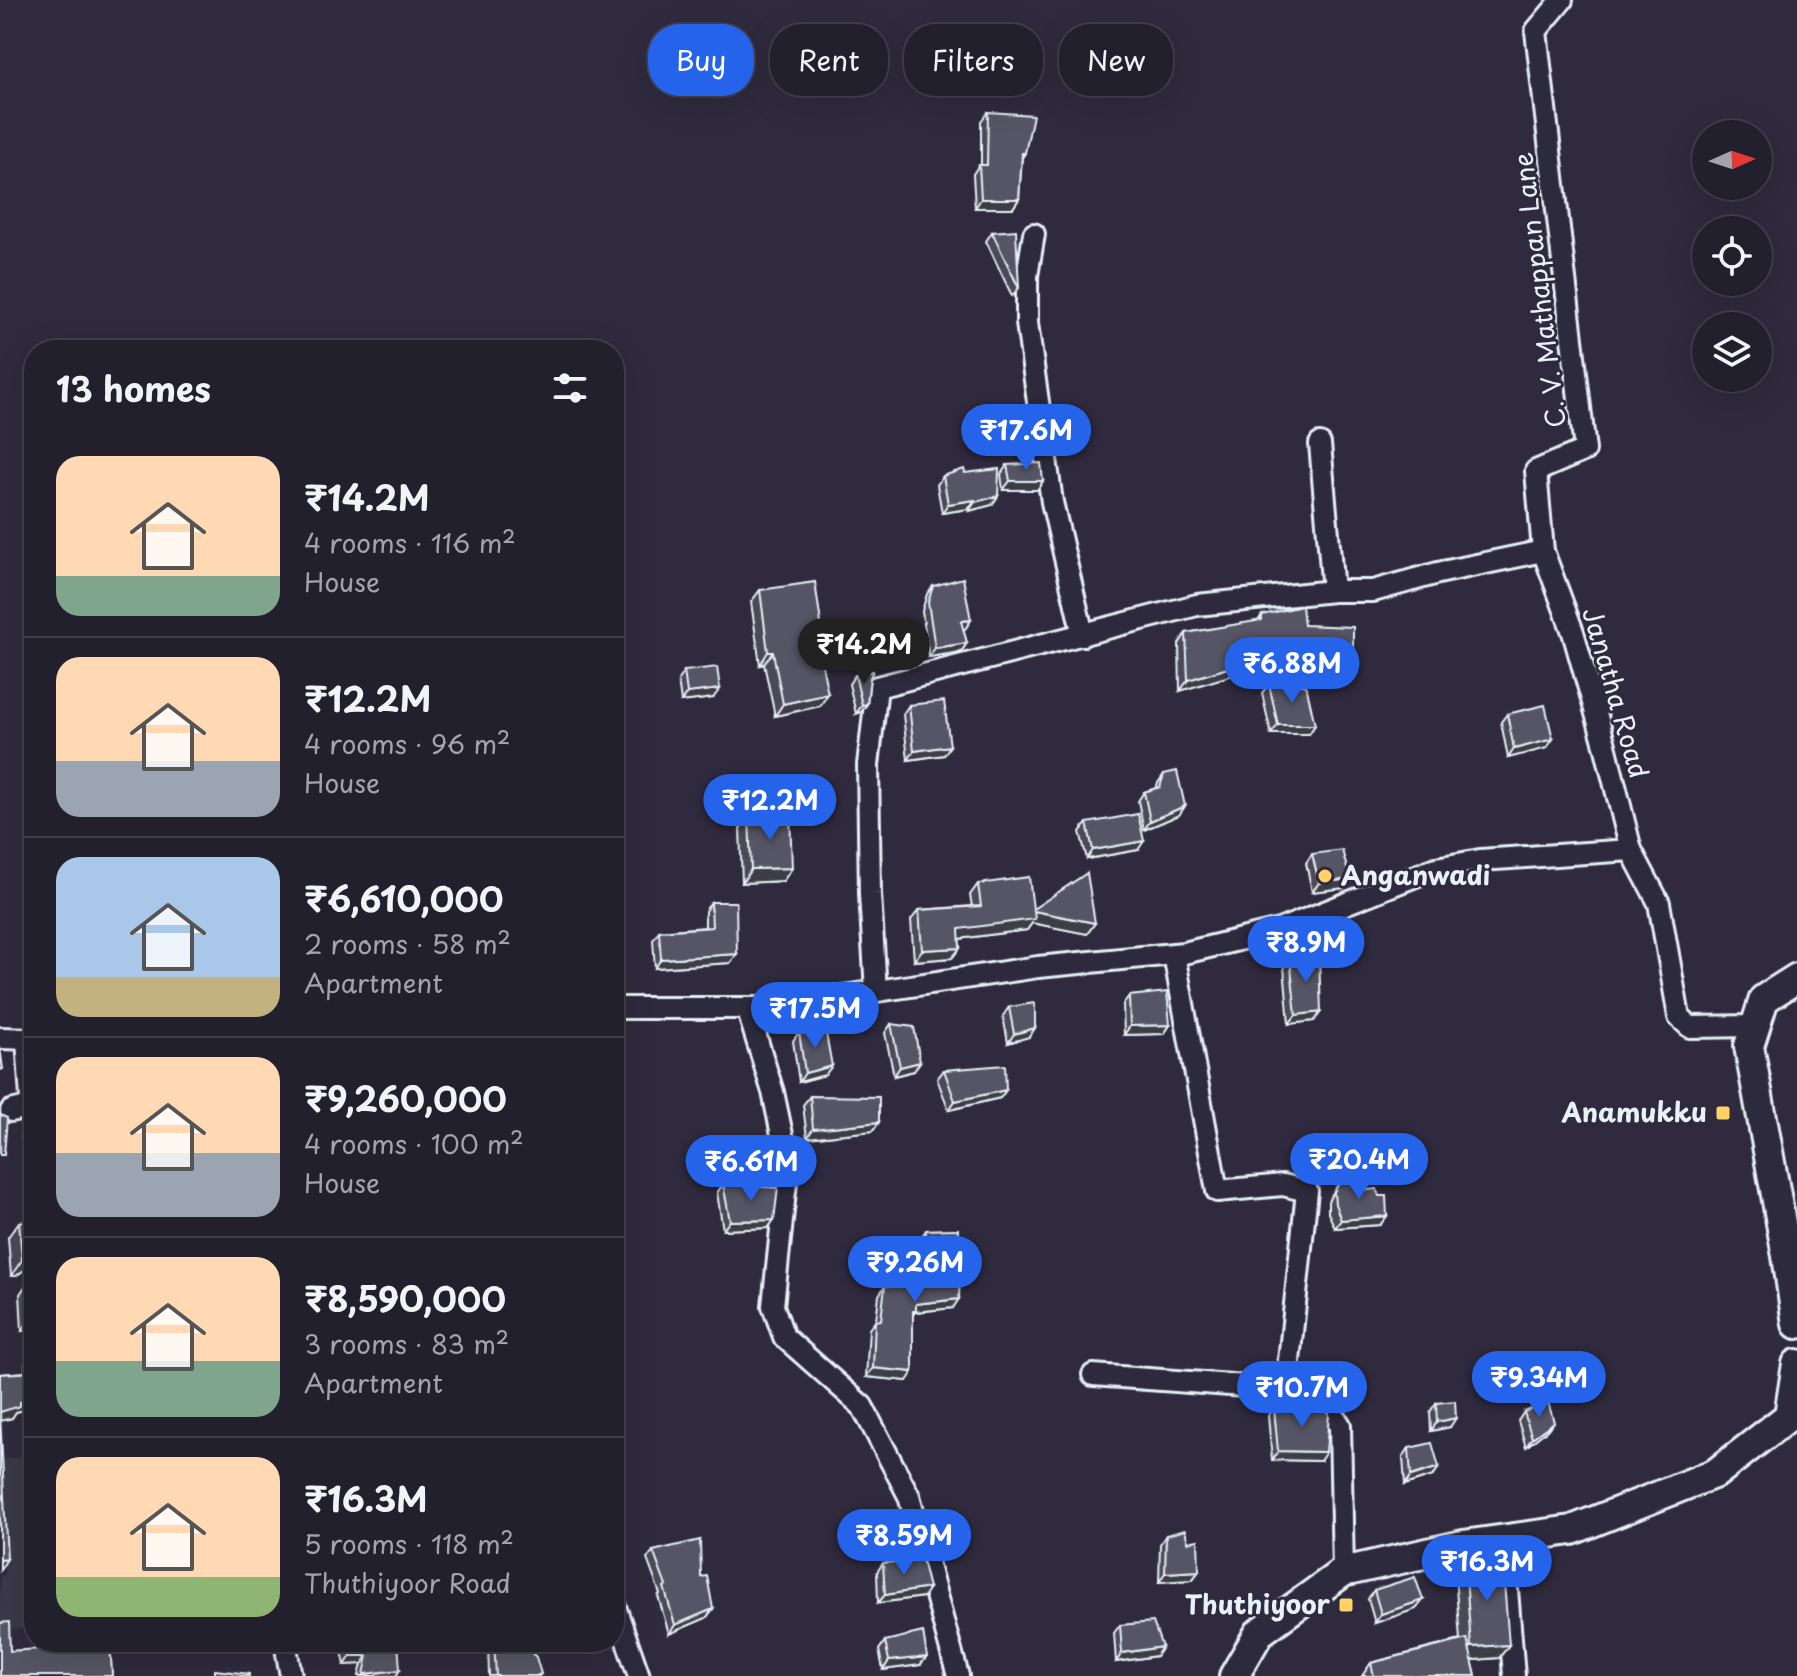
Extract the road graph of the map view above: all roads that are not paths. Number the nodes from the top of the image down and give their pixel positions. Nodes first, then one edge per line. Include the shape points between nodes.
1 (1562, 0) edge
2 (1034, 234) dead end
3 (1320, 444) dead end
4 (1543, 551) junction
5 (1333, 591) junction
6 (1083, 635) junction
7 (1631, 850) junction
8 (1174, 954) junction
9 (1797, 978) edge
10 (876, 991) junction
11 (624, 1008) edge
12 (747, 1008) junction
13 (1755, 1026) junction
14 (0, 1038) edge
15 (24, 1039) edge
16 (24, 1087) edge
17 (24, 1116) edge
18 (1797, 1324) edge
19 (1797, 1364) edge
20 (1093, 1375) dead end
21 (1286, 1389) junction
22 (1795, 1395) edge
23 (1503, 1540) junction
24 (1343, 1572) junction
25 (624, 1633) edge
26 (1259, 1633) junction
27 (287, 1652) edge
28 (291, 1676) edge
29 (639, 1676) edge
30 (958, 1676) edge
31 (1234, 1676) edge
32 (1254, 1676) edge
33 (1514, 1676) edge

1 - 4 street, C. V. Mathappan Lane via 1536,31 1585,450 1536,471
2 - 6 street via 1027,323 1052,502
3 - 5 street
4 - 5 street via 1373,591
4 - 7 street, Janatha Road via 1573,632
5 - 6 street via 1197,605
6 - 10 street via 877,687 868,765
7 - 8 street via 1436,868 1279,930
7 - 13 street, Janatha Road via 1659,903 1679,1017 1690,1027
8 - 10 street
8 - 21 street via 1217,1191 1283,1185 1307,1191
9 - 13 main road via 1764,999
10 - 12 street
11 - 12 street
12 - 30 street via 788,1163 773,1306 784,1337 862,1406 909,1496
13 - 18 main road via 1749,1046
14 - 15 street
16 - 17 street
19 - 22 main road
20 - 21 street
21 - 24 street via 1320,1395 1340,1425
22 - 23 main road via 1789,1416 1716,1473 1572,1530
23 - 24 main road
23 - 33 street
24 - 26 main road
25 - 29 street
26 - 31 main road
26 - 32 street
27 - 28 street

